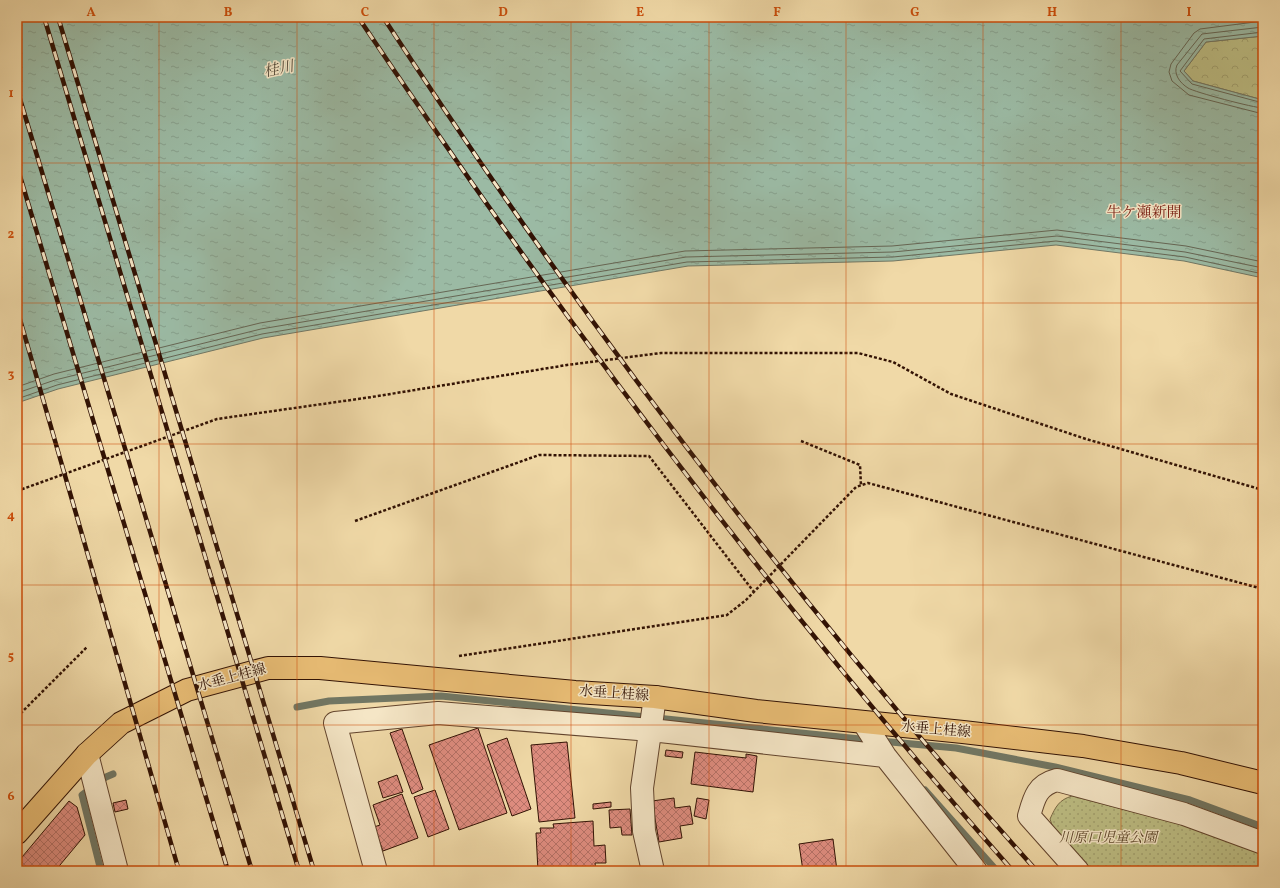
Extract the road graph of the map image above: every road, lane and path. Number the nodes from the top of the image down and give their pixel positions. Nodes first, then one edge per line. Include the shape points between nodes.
1 (801, 441) dead end
2 (861, 486) junction
3 (1263, 490) edge
4 (17, 492) edge
5 (355, 520) dead end
6 (1263, 589) edge
7 (754, 592) junction
8 (87, 647) dead end
9 (453, 657) dead end
10 (655, 700) junction
11 (17, 716) edge
12 (864, 723) junction
13 (651, 729) junction
14 (886, 756) junction
15 (91, 772) junction
16 (1263, 783) edge
17 (17, 833) edge
18 (1263, 843) edge
19 (117, 871) edge
20 (376, 871) edge
21 (653, 871) edge
22 (976, 871) edge
23 (1078, 871) edge

1 - 2 path via 860,465
2 - 6 path via 868,483
2 - 7 path via 856,487
3 - 4 path via 1094,442 951,394 893,362 874,356 661,353 217,419
5 - 7 path via 540,455 649,456
7 - 9 path via 727,615
8 - 11 path
10 - 12 main road, 水垂上桂線
10 - 13 street
10 - 15 main road, 水垂上桂線 via 320,668 268,668 187,690 122,724
12 - 14 street
12 - 16 main road, 水垂上桂線 via 1083,746 1181,763
13 - 14 street
13 - 20 street via 438,713 335,723
13 - 21 street via 642,788 644,832
14 - 22 street
15 - 17 main road, 水垂上桂線
15 - 19 street
18 - 23 street via 1184,814 1057,780 1046,783 1033,802 1029,816

